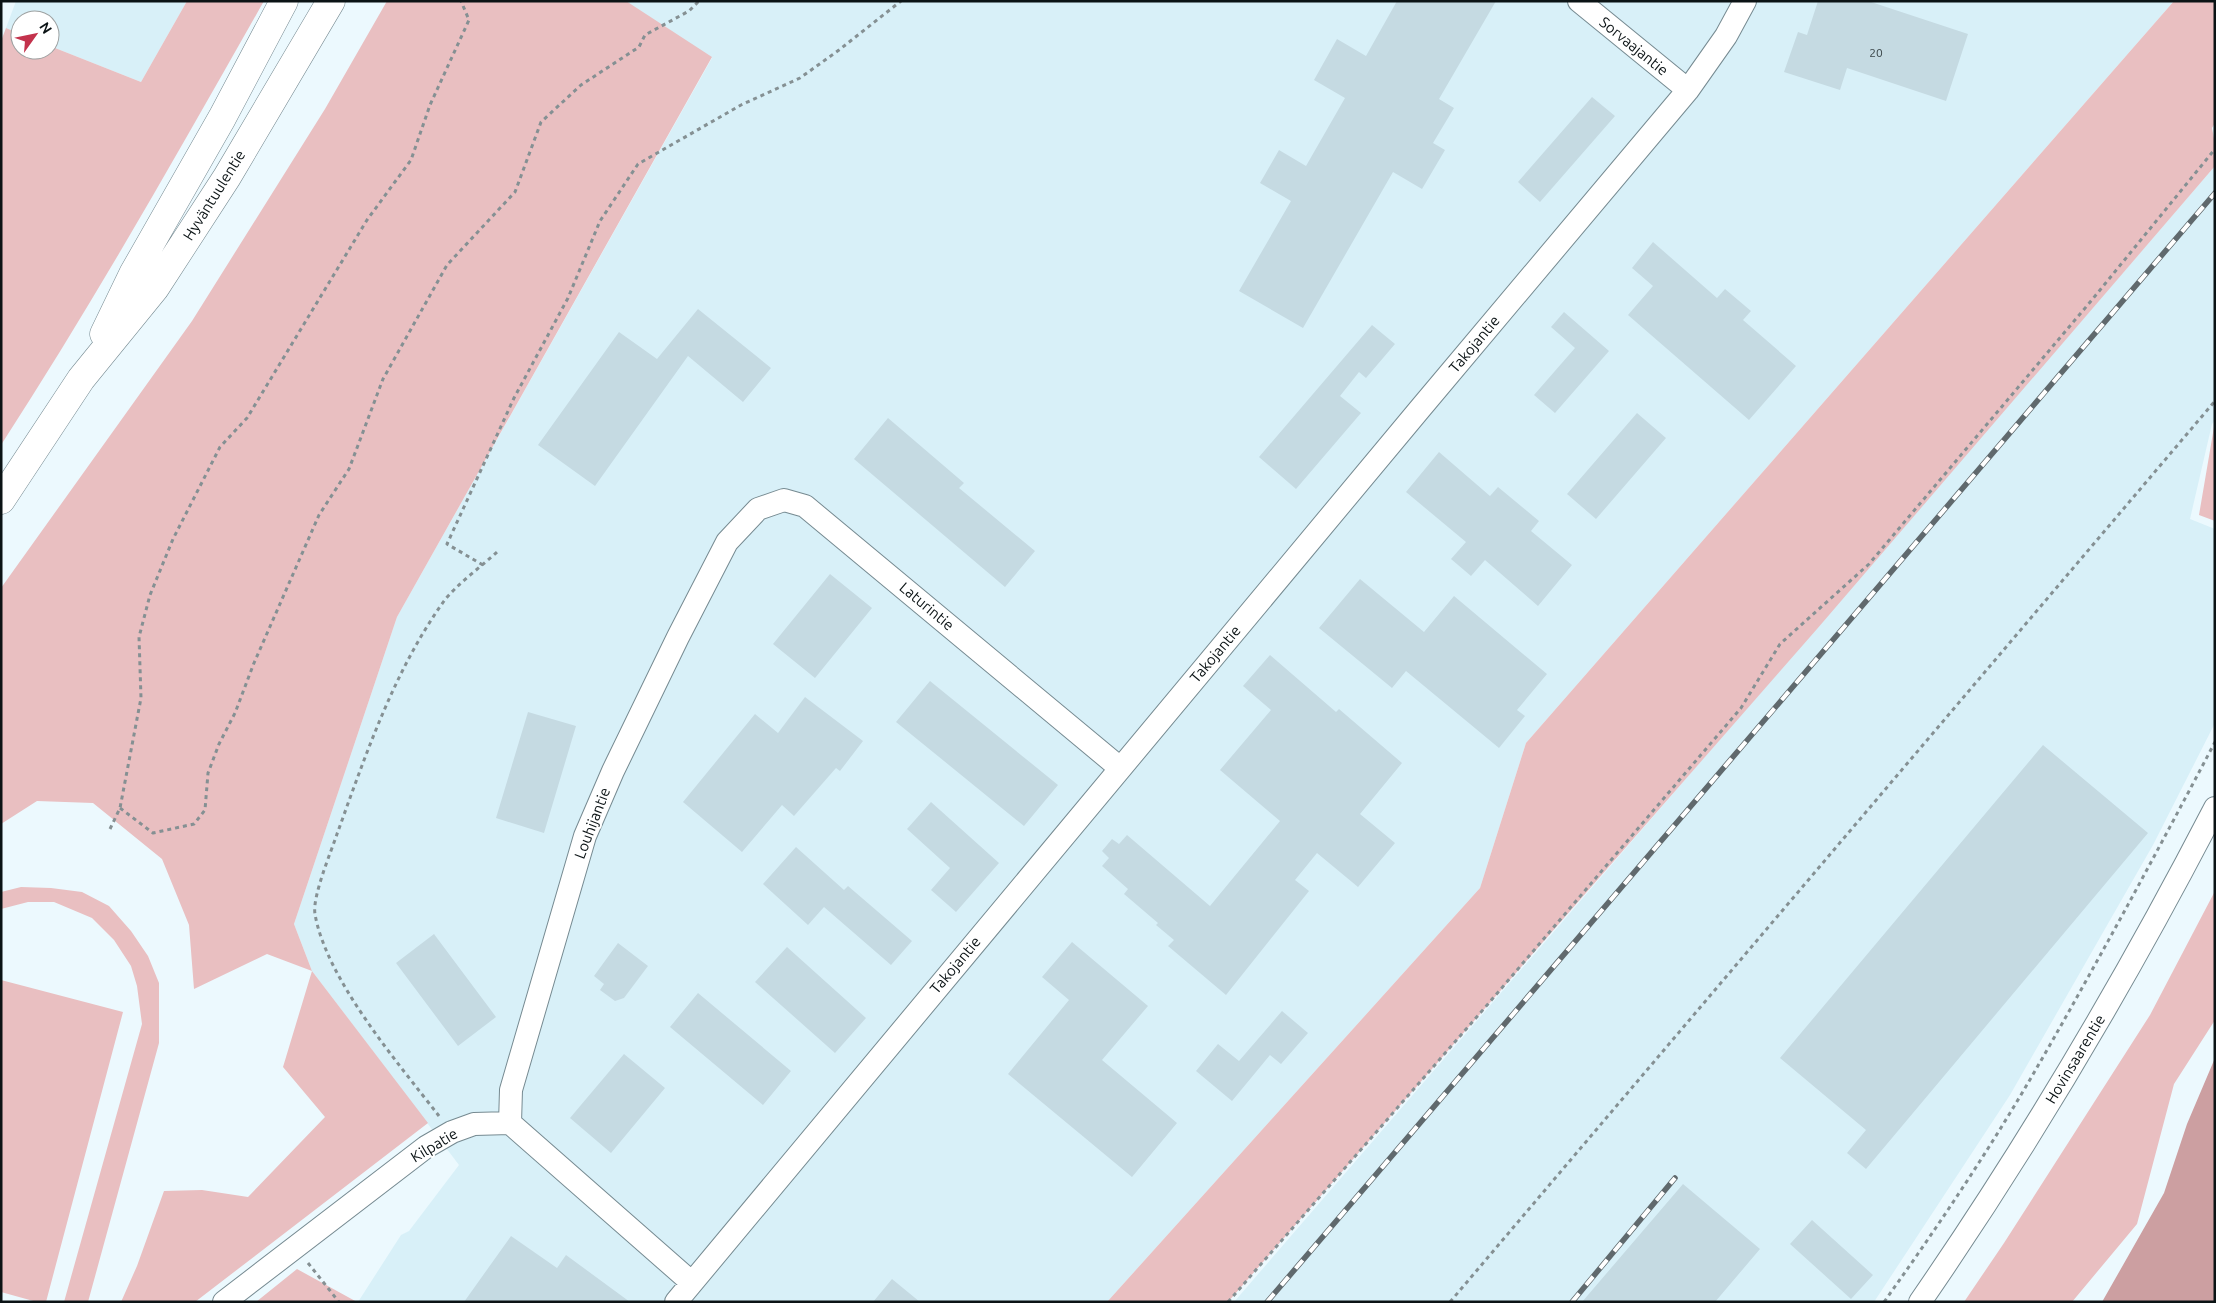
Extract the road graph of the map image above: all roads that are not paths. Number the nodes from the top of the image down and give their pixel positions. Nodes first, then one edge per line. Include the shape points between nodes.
1 (284, 1) edge
2 (331, 1) edge
3 (1579, 1) edge
4 (1745, 1) edge
5 (1688, 90) junction
6 (82, 379) junction
7 (1, 500) edge
8 (727, 542) joint
9 (1120, 768) junction
10 (2215, 808) edge
11 (510, 1123) junction
12 (691, 1282) junction
13 (224, 1302) edge
14 (676, 1302) edge
15 (1920, 1302) edge

1 - 6 highway, Hyväntuulentie via 133,274
2 - 6 highway, Hyväntuulentie via 155,288
3 - 5 street, Sorvaajantie
4 - 5 street, Takojantie via 1726,36
5 - 9 street, Takojantie
6 - 7 highway, Hyväntuulentie
8 - 9 street, Laturintie via 758,509 784,500 805,506
8 - 11 street, Louhijantie via 584,836 511,1090
9 - 12 street, Takojantie
10 - 15 street, Hovinsaarentie via 2115,992 2029,1137
11 - 12 street
11 - 13 street, Kilpatie via 474,1124 426,1146
12 - 14 street, Takojantie

